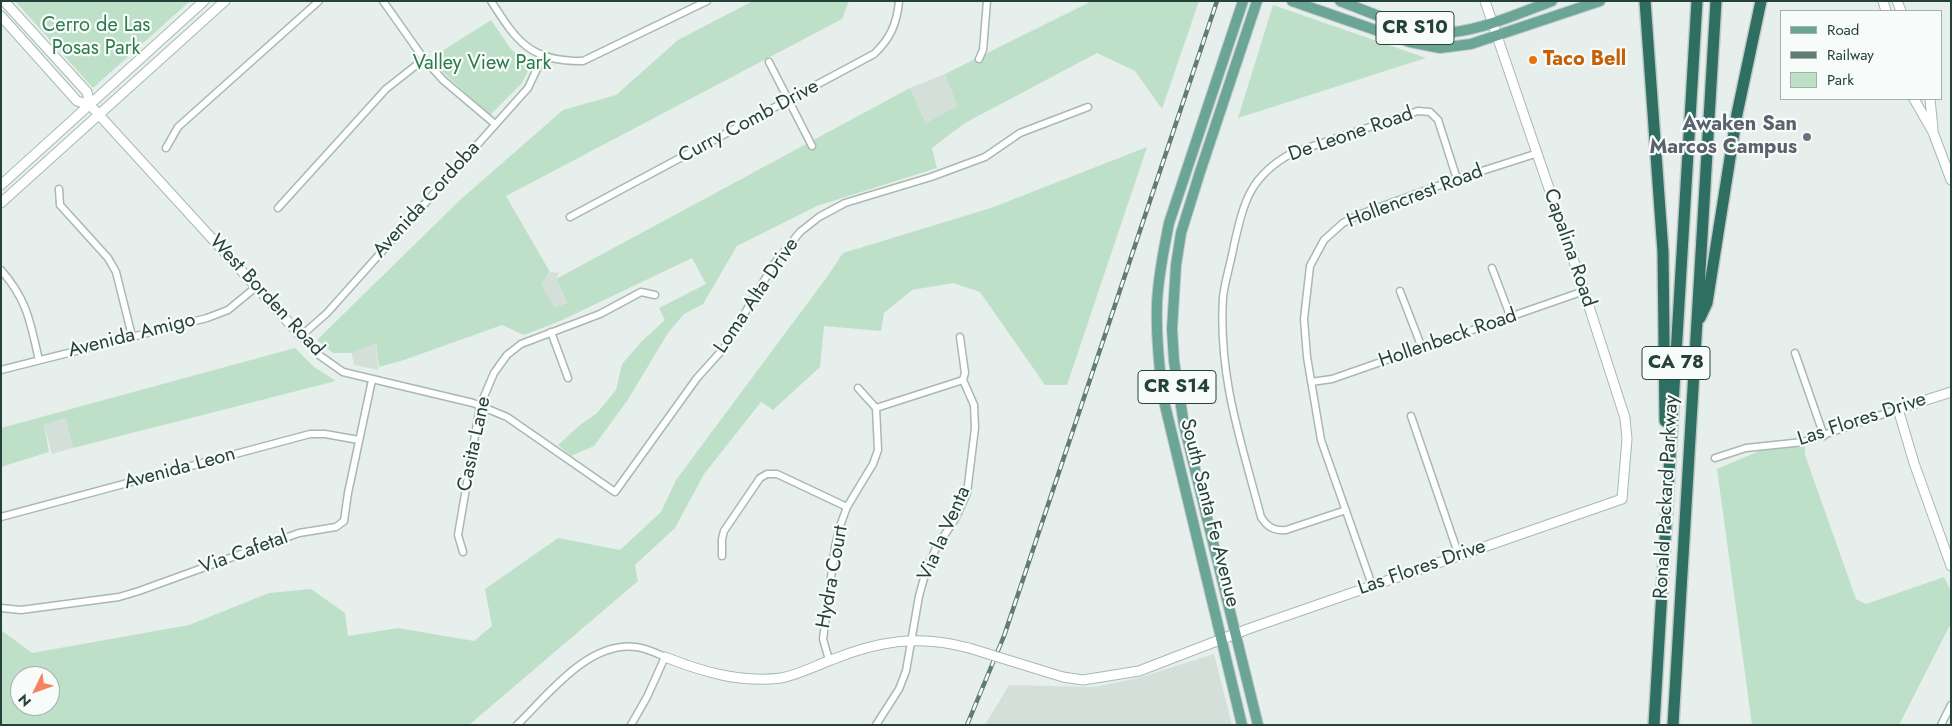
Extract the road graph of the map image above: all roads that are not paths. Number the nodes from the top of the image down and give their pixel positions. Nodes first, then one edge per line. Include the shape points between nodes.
1 (4, 1) edge
2 (204, 1) edge
3 (226, 1) edge
4 (319, 1) edge
5 (384, 1) edge
6 (492, 1) edge
7 (708, 1) edge
8 (899, 1) edge
9 (987, 1) edge
10 (1243, 1) edge
11 (1257, 1) edge
12 (1292, 1) edge
13 (1340, 1) edge
14 (1485, 1) edge
15 (1552, 1) edge
16 (1600, 1) edge
17 (1645, 1) edge
18 (1696, 1) edge
19 (1716, 1) edge
20 (1761, 1) edge
21 (1, 16) edge
22 (1492, 22) junction
23 (1497, 36) junction
24 (543, 56) junction
25 (424, 59) junction
26 (979, 59) dead end
27 (769, 62) dead end
28 (1915, 100) edge
29 (1930, 100) edge
30 (789, 101) junction
31 (90, 105) junction
32 (1088, 107) dead end
33 (100, 115) junction
34 (495, 124) junction
35 (1933, 132) junction
36 (812, 146) dead end
37 (166, 148) dead end
38 (1538, 153) junction
39 (1457, 179) junction
40 (1951, 180) edge
41 (1, 185) edge
42 (59, 189) dead end
43 (1, 203) edge
44 (278, 208) dead end
45 (570, 217) dead end
46 (1492, 268) dead end
47 (1, 270) edge
48 (256, 287) junction
49 (1400, 291) dead end
50 (1584, 291) junction
51 (655, 295) dead end
52 (1511, 318) junction
53 (1696, 326) junction
54 (551, 332) junction
55 (132, 336) junction
56 (301, 336) junction
57 (960, 336) dead end
58 (1422, 348) junction
59 (1795, 353) dead end
60 (39, 360) junction
61 (1, 370) edge
62 (568, 378) dead end
63 (372, 380) junction
64 (964, 380) junction
65 (1311, 382) junction
66 (858, 388) dead end
67 (1951, 392) edge
68 (480, 406) junction
69 (876, 408) junction
70 (1898, 409) junction
71 (1411, 416) dead end
72 (1824, 436) junction
73 (359, 440) junction
74 (1715, 458) dead end
75 (615, 492) joint
76 (1622, 499) joint
77 (1666, 506) junction
78 (848, 507) junction
79 (1346, 510) junction
80 (1, 517) edge
81 (463, 552) dead end
82 (722, 556) dead end
83 (1459, 556) junction
84 (1951, 566) edge
85 (1372, 585) junction
86 (1, 608) edge
87 (1236, 633) junction
88 (1222, 638) junction
89 (910, 640) junction
90 (665, 657) junction
91 (829, 660) junction
92 (1951, 705) edge
93 (517, 725) edge
94 (631, 725) edge
95 (876, 725) edge
96 (1242, 725) edge
97 (1258, 725) edge
98 (1654, 725) edge
99 (1673, 725) edge
100 (1940, 725) edge

1 - 31 street, West Borden Road via 87,92
2 - 31 street
3 - 33 street
4 - 37 street via 178,127
5 - 25 street
6 - 24 street via 512,33 528,48
7 - 24 street via 583,61 561,61
8 - 30 street, Curry Comb Drive via 891,35 874,54
9 - 26 street via 983,50
10 - 88 main road, South Santa Fe Avenue / CR S14 via 1169,223 1157,304 1163,397
11 - 87 main road, South Santa Fe Avenue / CR S14 via 1181,233 1172,329 1184,426
12 - 23 main road, CR S10 via 1410,42 1440,48
13 - 22 main road, CR S10 via 1420,30 1452,32
14 - 22 street, Capalina Road
15 - 22 main road, CR S10
16 - 23 main road, CR S10
17 - 77 highway via 1663,252
18 - 77 highway, Ronald Packard Parkway / CA 78
19 - 53 highway, Ronald Packard Parkway / CA 78
20 - 53 highway via 1736,114 1707,303
21 - 31 street, West Borden Road via 77,101
22 - 23 street, Capalina Road
23 - 38 street, Capalina Road
24 - 34 street, Avenida Cordoba via 528,88
25 - 34 street via 443,80
25 - 44 street via 386,89
27 - 30 street
28 - 35 street
29 - 35 street
30 - 36 street
30 - 45 street, Curry Comb Drive
31 - 33 street, West Borden Road
31 - 41 street
32 - 75 street, Loma Alta Drive via 1020,133 986,157 845,203 800,232 774,264 724,348 696,378
33 - 43 street
33 - 48 street, West Borden Road
34 - 56 street, Avenida Cordoba via 327,313
35 - 40 street
38 - 39 street, Hollencrest Road
38 - 50 street, Capalina Road
39 - 65 street, Hollencrest Road via 1361,214 1343,223 1324,240 1310,266 1307,283 1304,319
39 - 79 street, De Leone Road via 1438,120 1430,112 1418,111 1292,153 1277,161 1258,178 1240,217 1223,295 1222,349 1233,413 1261,517 1265,524 1277,531
42 - 55 street via 60,206 108,258 116,272
46 - 52 street
47 - 60 street via 26,306
48 - 55 street, Avenida Amigo via 228,310
48 - 56 street, West Borden Road
49 - 58 street
50 - 52 street, Hollenbeck Road
50 - 76 street, Capalina Road via 1625,418 1627,439
51 - 54 street, Casita Lane via 641,292 600,314
52 - 58 street, Hollenbeck Road
53 - 99 highway, Ronald Packard Parkway / CA 78
54 - 62 street
54 - 68 street, Casita Lane via 521,344 507,355 494,373
55 - 60 street, Avenida Amigo
56 - 63 street, West Borden Road via 328,363 343,372
57 - 64 street, Via la Venta
58 - 65 street, Hollenbeck Road via 1332,379
59 - 72 street
60 - 61 street, Avenida Amigo
63 - 68 street, West Borden Road
63 - 73 street, Via Cafetal
64 - 69 street
64 - 89 street, Via la Venta via 974,406 975,428 967,493 926,571
65 - 79 street, Hollencrest Road via 1321,440
66 - 69 street
67 - 70 street, Las Flores Drive
68 - 75 street, West Borden Road via 507,417
68 - 81 street, Casita Lane via 458,535
69 - 78 street, Hydra Court via 878,450 874,464
70 - 72 street, Las Flores Drive
70 - 84 street
71 - 83 street
72 - 74 street, Las Flores Drive via 1803,442 1746,448
73 - 80 street, Avenida Leon via 310,434
73 - 86 street, Via Cafetal via 344,521 336,528 299,533 119,597 21,610
76 - 83 street, Las Flores Drive
77 - 98 highway, Ronald Packard Parkway / CA 78
78 - 82 street via 777,474 767,474 760,478 724,531
78 - 91 street, Hydra Court via 835,547 822,639
79 - 85 street, Hollencrest Road
83 - 85 street, Las Flores Drive
85 - 87 street, Las Flores Drive
87 - 88 street, Las Flores Drive
87 - 97 main road, South Santa Fe Avenue / CR S14
88 - 89 street, Las Flores Drive, bridge via 1139,672 1083,680 936,640
88 - 96 main road, South Santa Fe Avenue / CR S14
89 - 91 street, Las Flores Drive via 862,648
89 - 95 street, Via la Venta via 906,671 899,689
90 - 91 street, Las Flores Drive via 712,674 761,680 783,678
90 - 93 street via 636,647 602,651 587,659 558,684
90 - 94 street
92 - 100 street

